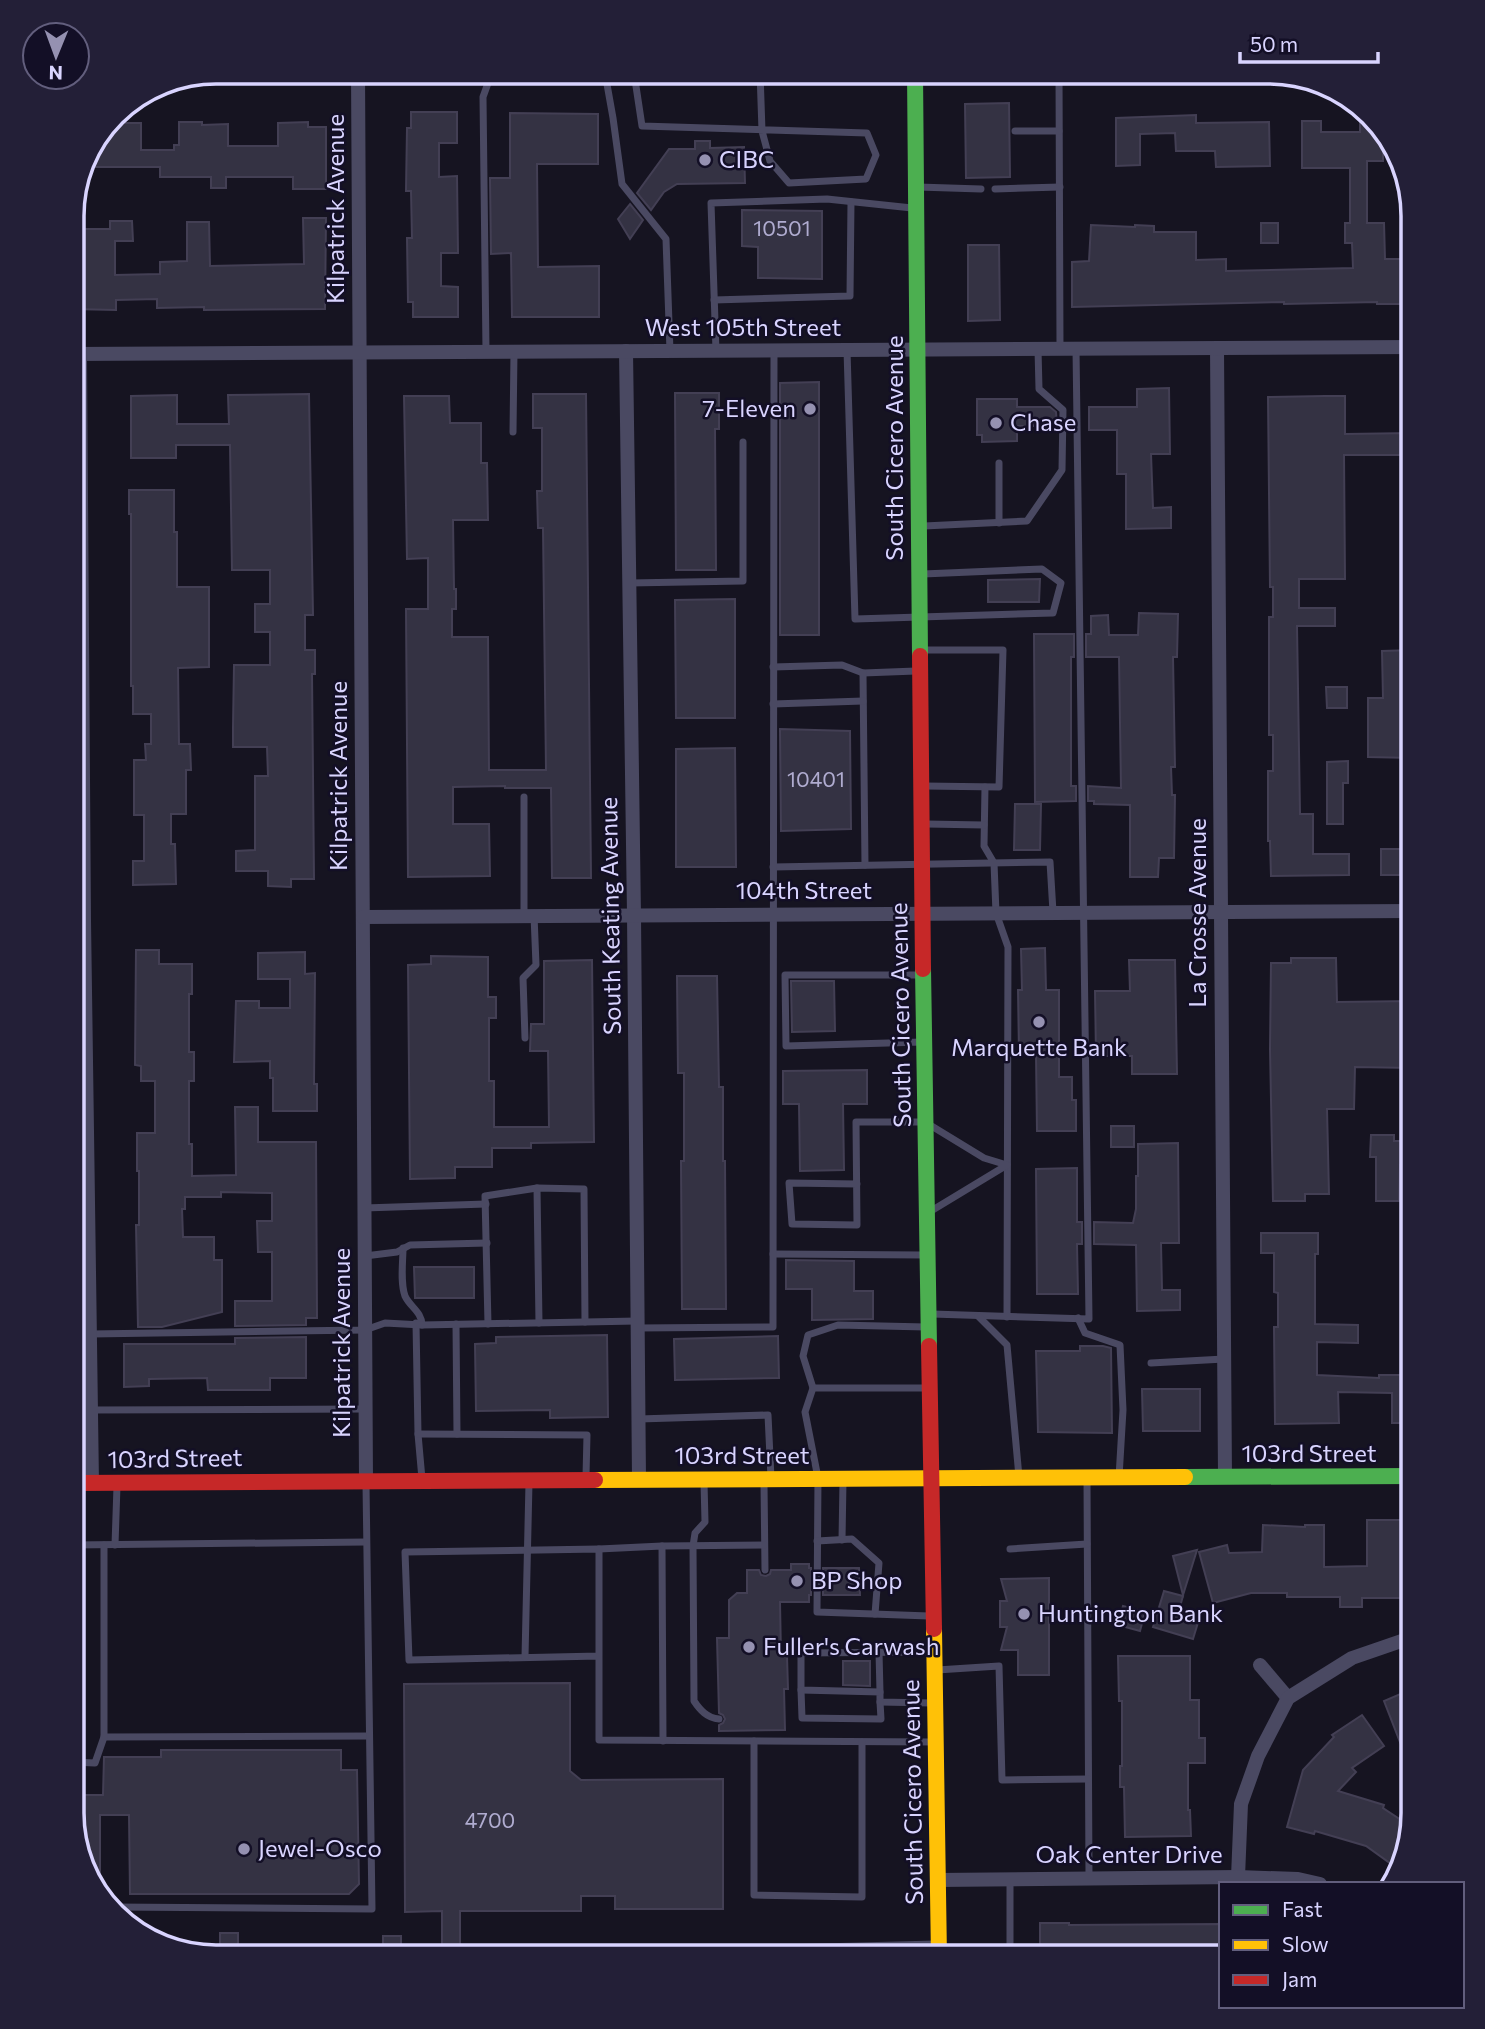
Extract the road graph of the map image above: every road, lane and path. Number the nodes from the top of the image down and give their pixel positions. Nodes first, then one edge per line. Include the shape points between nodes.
1 (358, 84) edge
2 (488, 84) edge
3 (607, 84) edge
4 (636, 84) edge
5 (760, 84) edge
6 (915, 84) edge
7 (1059, 84) edge
8 (762, 131) junction
9 (1015, 131) dead end
10 (1059, 131) junction
11 (916, 187) junction
12 (1059, 187) junction
13 (981, 189) dead end
14 (995, 189) dead end
15 (851, 202) junction
16 (916, 209) junction
17 (714, 300) junction
18 (1217, 348) junction
19 (1401, 348) edge
20 (1038, 349) junction
21 (1060, 349) junction
22 (1076, 349) junction
23 (847, 350) junction
24 (917, 350) junction
25 (626, 351) junction
26 (670, 351) junction
27 (716, 351) junction
28 (774, 351) junction
29 (486, 352) junction
30 (514, 352) junction
31 (360, 353) junction
32 (84, 354) edge
33 (513, 432) dead end
34 (743, 442) dead end
35 (999, 463) dead end
36 (999, 523) junction
37 (919, 526) junction
38 (919, 574) junction
39 (629, 583) junction
40 (920, 617) junction
41 (920, 650) junction
42 (773, 667) junction
43 (920, 670) junction
44 (863, 673) junction
45 (863, 701) junction
46 (773, 704) junction
47 (921, 786) junction
48 (985, 787) junction
49 (524, 797) dead end
50 (921, 824) junction
51 (984, 825) junction
52 (994, 863) junction
53 (865, 865) junction
54 (922, 865) junction
55 (773, 867) junction
56 (1401, 911) edge
57 (1053, 912) junction
58 (1083, 912) junction
59 (1221, 912) junction
60 (922, 913) junction
61 (996, 913) junction
62 (773, 914) junction
63 (529, 915) junction
64 (634, 915) junction
65 (363, 917) junction
66 (84, 920) edge
67 (923, 975) junction
68 (525, 1038) dead end
69 (924, 1042) junction
70 (925, 1122) junction
71 (1007, 1165) junction
72 (789, 1183) junction
73 (773, 1184) junction
74 (857, 1184) junction
75 (537, 1188) junction
76 (485, 1203) junction
77 (365, 1208) junction
78 (927, 1213) junction
79 (487, 1243) junction
80 (403, 1248) junction
81 (774, 1254) junction
82 (928, 1255) junction
83 (365, 1256) junction
84 (978, 1316) junction
85 (1007, 1317) junction
86 (1078, 1318) junction
87 (929, 1321) junction
88 (585, 1322) junction
89 (539, 1323) junction
90 (419, 1324) junction
91 (457, 1324) junction
92 (488, 1324) junction
93 (638, 1325) junction
94 (365, 1330) junction
95 (91, 1334) junction
96 (84, 1335) edge
97 (1224, 1359) junction
98 (1150, 1363) dead end
99 (813, 1388) junction
100 (930, 1388) junction
101 (366, 1409) junction
102 (91, 1410) junction
103 (639, 1419) junction
104 (418, 1434) junction
105 (457, 1434) junction
106 (1401, 1476) edge
107 (1087, 1477) junction
108 (1119, 1477) junction
109 (1225, 1477) junction
110 (818, 1478) junction
111 (844, 1478) junction
112 (931, 1478) junction
113 (1018, 1478) junction
114 (639, 1479) junction
115 (704, 1479) junction
116 (767, 1479) junction
117 (366, 1480) junction
118 (422, 1480) junction
119 (529, 1480) junction
120 (586, 1480) junction
121 (117, 1482) junction
122 (84, 1483) edge
123 (92, 1483) junction
124 (842, 1540) junction
125 (817, 1541) junction
126 (366, 1542) junction
127 (84, 1545) edge
128 (104, 1545) junction
129 (115, 1545) junction
130 (764, 1545) junction
131 (1087, 1545) junction
132 (662, 1546) junction
133 (693, 1546) junction
134 (599, 1549) junction
135 (1010, 1549) dead end
136 (527, 1550) junction
137 (765, 1570) dead end
138 (876, 1614) junction
139 (933, 1616) junction
140 (1401, 1641) edge
141 (879, 1652) junction
142 (934, 1652) junction
143 (599, 1656) junction
144 (525, 1657) junction
145 (1260, 1665) dead end
146 (934, 1670) junction
147 (801, 1690) junction
148 (880, 1692) junction
149 (1288, 1698) junction
150 (880, 1702) junction
151 (934, 1703) junction
152 (719, 1719) dead end
153 (369, 1736) junction
154 (104, 1737) junction
155 (663, 1741) junction
156 (754, 1741) junction
157 (862, 1742) junction
158 (935, 1742) junction
159 (84, 1763) edge
160 (1088, 1779) junction
161 (1238, 1877) junction
162 (1089, 1878) junction
163 (1010, 1879) junction
164 (937, 1880) junction
165 (1311, 1882) edge
166 (124, 1907) edge
167 (939, 1945) edge
168 (1010, 1945) edge

1 - 31 street, Kilpatrick Avenue
2 - 29 lane via 483,97
3 - 26 lane via 622,184 666,239
4 - 8 lane via 642,126
5 - 8 lane
6 - 11 main road, South Cicero Avenue
7 - 10 lane
8 - 8 lane via 867,133 876,155 866,179 789,183 770,161
9 - 10 lane
10 - 12 lane
11 - 13 lane
11 - 16 main road, South Cicero Avenue
12 - 14 lane
12 - 21 lane
15 - 16 lane
15 - 17 lane via 850,296
15 - 17 lane via 711,203
16 - 24 main road, South Cicero Avenue
17 - 27 lane
18 - 19 street, West 105th Street
18 - 22 street, West 105th Street
18 - 59 street, La Crosse Avenue
20 - 21 street, West 105th Street
20 - 24 street, West 105th Street
20 - 36 lane via 1039,389 1062,410 1062,470 1027,521
21 - 22 street, West 105th Street
22 - 58 lane
23 - 24 street, West 105th Street
23 - 28 street, West 105th Street
23 - 40 lane via 855,619
24 - 37 main road, South Cicero Avenue
25 - 26 street, West 105th Street
25 - 30 street, West 105th Street
25 - 39 street, South Keating Avenue
26 - 27 street, West 105th Street
27 - 28 street, West 105th Street
28 - 42 lane
29 - 30 street, West 105th Street
29 - 31 street, West 105th Street
30 - 33 lane
31 - 32 street, West 105th Street
31 - 65 street, Kilpatrick Avenue
34 - 39 lane via 743,581
35 - 36 lane
36 - 37 lane
37 - 38 main road, South Cicero Avenue
38 - 40 main road, South Cicero Avenue
38 - 40 lane via 1042,569 1061,583 1053,613
39 - 64 street, South Keating Avenue
40 - 41 main road, South Cicero Avenue
41 - 43 main road, South Cicero Avenue
41 - 48 lane via 1003,650 999,787
42 - 44 lane via 842,665
42 - 46 lane
43 - 44 lane
43 - 47 main road, South Cicero Avenue
44 - 45 lane
45 - 46 lane
45 - 53 lane
46 - 55 lane
47 - 48 lane
47 - 50 main road, South Cicero Avenue
48 - 51 lane
49 - 63 lane
50 - 51 lane
50 - 54 main road, South Cicero Avenue
51 - 52 lane via 984,846
52 - 54 lane
52 - 57 lane via 1051,862
52 - 61 lane
53 - 54 lane
53 - 55 lane
54 - 60 main road, South Cicero Avenue
55 - 62 lane
56 - 59 street, 104th Street
57 - 58 street, 104th Street
57 - 61 street, 104th Street
58 - 59 street, 104th Street
58 - 86 lane via 1089,1319
59 - 97 street, La Crosse Avenue
60 - 61 street, 104th Street
60 - 62 street, 104th Street
60 - 67 main road, South Cicero Avenue
61 - 71 lane via 1008,947
62 - 64 street, 104th Street
62 - 73 lane
63 - 64 street, 104th Street
63 - 65 street, 104th Street
63 - 68 lane via 536,965 523,978
64 - 93 street, South Keating Avenue
65 - 77 street, Kilpatrick Avenue
66 - 95 street
67 - 69 main road, South Cicero Avenue
67 - 69 lane via 785,975 785,987 786,1046
69 - 70 main road, South Cicero Avenue
70 - 71 lane via 984,1158
70 - 74 lane via 856,1122
70 - 78 main road, South Cicero Avenue
71 - 78 lane
71 - 85 lane
72 - 73 lane
72 - 74 lane
72 - 74 lane via 792,1224 857,1225
73 - 81 lane
75 - 76 lane via 485,1196
75 - 88 lane via 584,1189
75 - 89 lane
76 - 77 lane
76 - 79 lane
77 - 83 street, Kilpatrick Avenue
78 - 82 main road, South Cicero Avenue
79 - 80 lane
79 - 92 lane
80 - 83 lane
80 - 90 lane via 404,1290 422,1317
81 - 82 lane
81 - 93 lane via 773,1327
82 - 87 main road, South Cicero Avenue
83 - 94 street, Kilpatrick Avenue
84 - 85 lane
84 - 87 lane
84 - 113 lane via 1007,1345
85 - 86 lane
86 - 108 lane via 1085,1333 1121,1345
87 - 99 lane via 838,1325 808,1335 803,1356
87 - 100 main road, South Cicero Avenue
88 - 89 lane
88 - 93 lane
89 - 92 lane
90 - 91 lane
90 - 94 lane via 385,1323
90 - 104 lane
91 - 92 lane
91 - 105 lane
93 - 103 street, South Keating Avenue
94 - 95 lane
94 - 101 street, Kilpatrick Avenue
95 - 96 lane
95 - 102 street
97 - 98 lane
97 - 109 street, La Crosse Avenue
99 - 100 lane
99 - 110 lane via 805,1412
100 - 112 main road, South Cicero Avenue
101 - 102 lane
101 - 117 street, Kilpatrick Avenue
102 - 123 street
103 - 114 street, South Keating Avenue
103 - 116 lane via 768,1415
104 - 105 lane
104 - 118 lane
105 - 120 lane via 587,1435
106 - 109 main road, 103rd Street
107 - 108 main road, 103rd Street
107 - 113 main road, 103rd Street
107 - 131 lane
108 - 109 main road, 103rd Street
110 - 111 main road, 103rd Street
110 - 116 main road, 103rd Street
110 - 125 lane
111 - 112 main road, 103rd Street
111 - 124 lane
112 - 113 main road, 103rd Street
112 - 139 main road, South Cicero Avenue
114 - 115 main road, 103rd Street
114 - 120 main road, 103rd Street
115 - 116 main road, 103rd Street
115 - 133 lane via 705,1522 695,1533
116 - 130 lane
117 - 118 main road, 103rd Street
117 - 121 main road, 103rd Street
117 - 126 lane
118 - 119 main road, 103rd Street
119 - 120 main road, 103rd Street
119 - 136 lane
121 - 123 main road, 103rd Street
121 - 129 lane
122 - 123 main road, 103rd Street
124 - 125 lane
124 - 138 lane via 852,1539 879,1563
125 - 138 lane via 817,1612
126 - 129 lane
126 - 153 lane
127 - 128 lane
128 - 129 lane
128 - 154 lane
130 - 133 lane
130 - 137 lane
131 - 135 lane
131 - 160 lane
132 - 133 lane
132 - 134 lane
132 - 155 lane
133 - 152 lane via 694,1701 700,1710
134 - 136 lane
134 - 143 lane
136 - 144 lane
136 - 144 lane via 405,1552 409,1660
138 - 139 lane
139 - 142 main road, South Cicero Avenue
140 - 149 street via 1352,1658
141 - 142 lane
141 - 147 lane via 800,1653
141 - 148 lane
142 - 146 main road, South Cicero Avenue
143 - 144 lane
143 - 155 lane via 599,1740
145 - 149 street
146 - 151 main road, South Cicero Avenue
146 - 160 lane via 999,1666 1003,1780
147 - 148 lane
147 - 150 lane via 802,1718 881,1719
148 - 150 lane
149 - 161 street via 1258,1756 1241,1804
150 - 151 lane
151 - 158 main road, South Cicero Avenue
153 - 154 lane
153 - 166 lane via 372,1909
154 - 159 lane via 95,1763
155 - 156 lane
156 - 157 lane
156 - 157 lane via 754,1895 862,1897
157 - 158 lane
158 - 164 main road, South Cicero Avenue
160 - 162 lane
161 - 162 street, Oak Center Drive
161 - 165 street, Oak Center Drive
162 - 163 street, Oak Center Drive
163 - 164 street, Oak Center Drive
163 - 168 lane
164 - 167 main road, South Cicero Avenue

